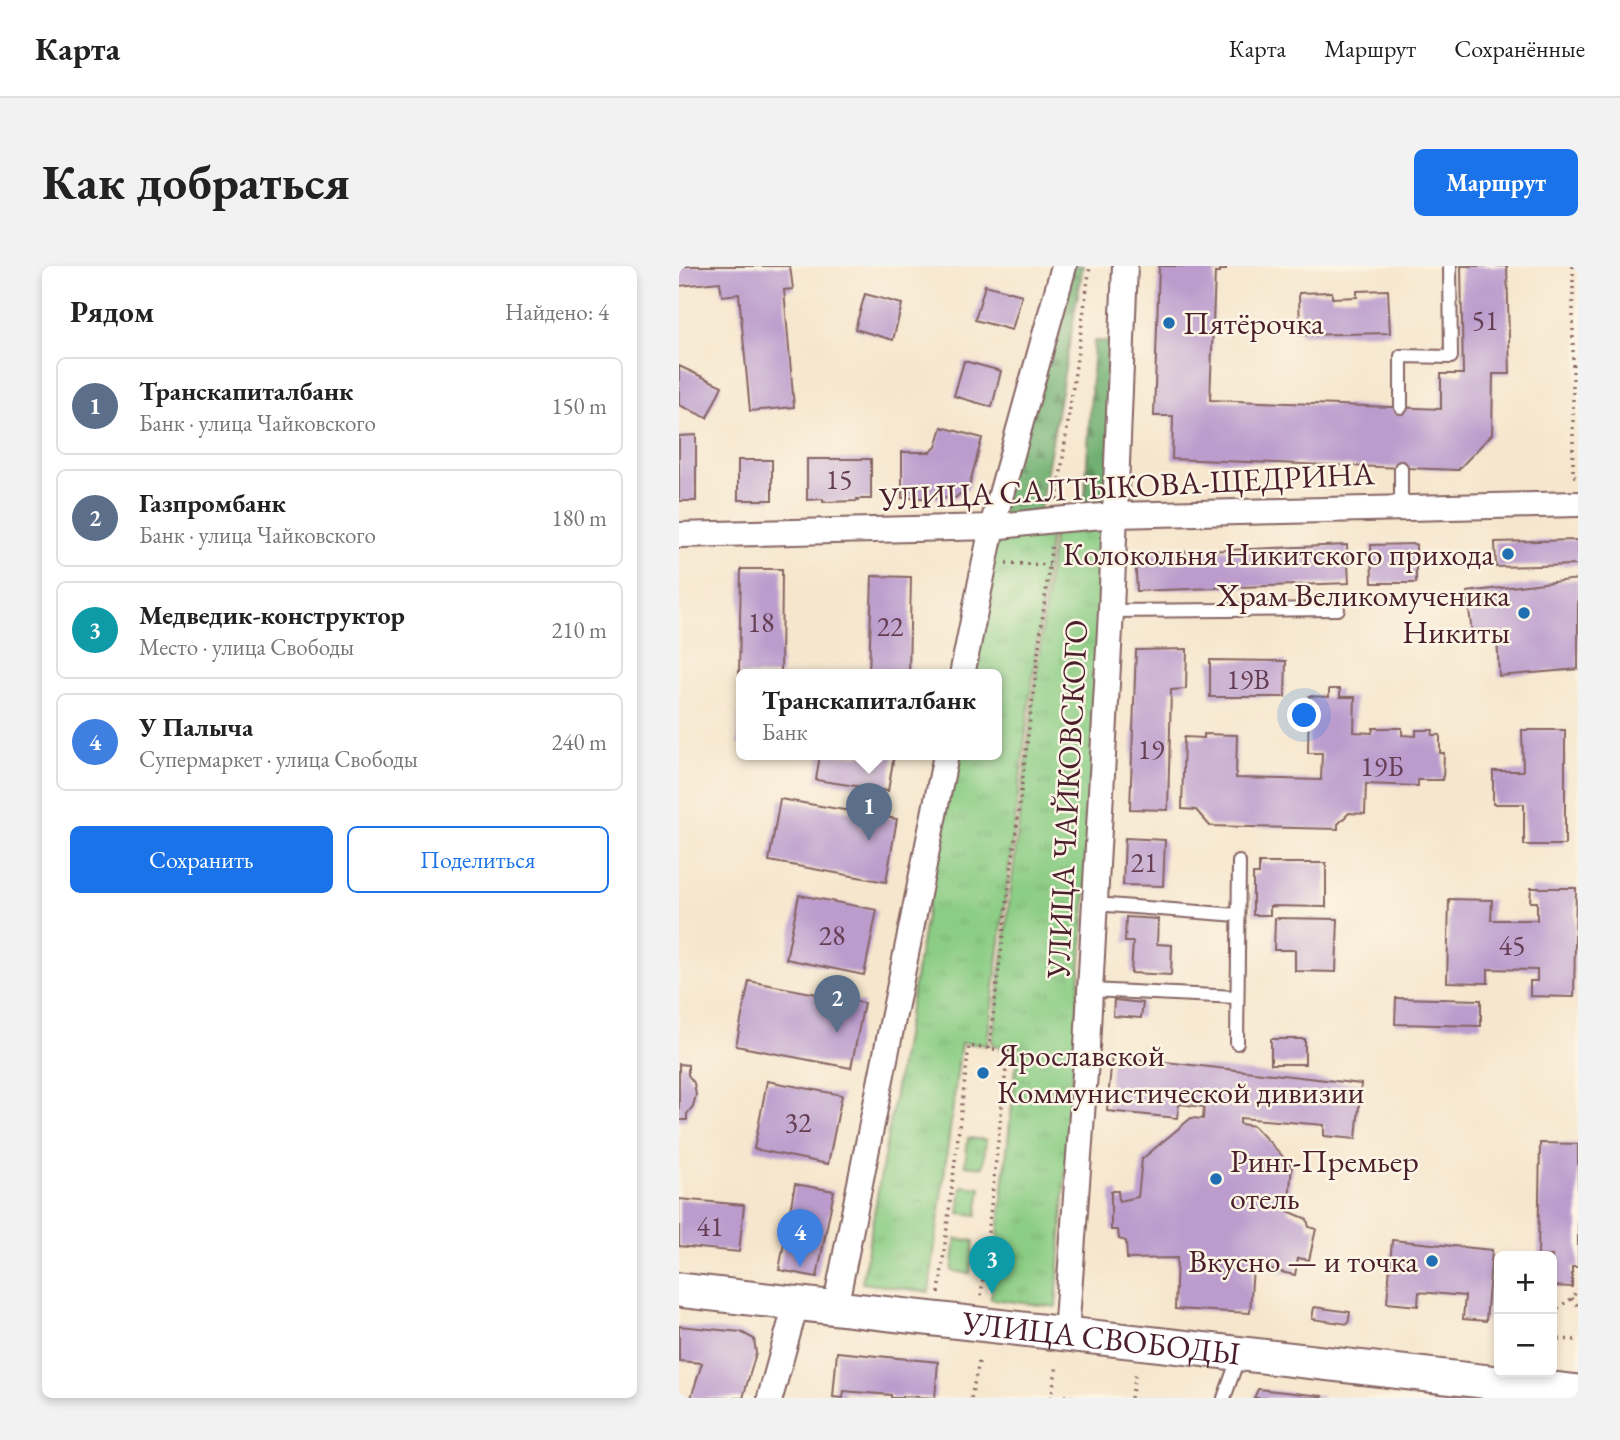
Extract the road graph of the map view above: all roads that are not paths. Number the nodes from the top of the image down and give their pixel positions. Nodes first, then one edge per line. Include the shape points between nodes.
1 (1064, 266) edge
2 (1125, 266) edge
3 (1450, 266) edge
4 (1401, 407) dead end
5 (1401, 468) dead end
6 (1578, 504) edge
7 (1401, 507) junction
8 (1115, 515) junction
9 (992, 527) junction
10 (679, 535) edge
11 (1338, 609) dead end
12 (1111, 611) junction
13 (963, 669) edge
14 (945, 760) edge
15 (1239, 862) dead end
16 (1095, 904) junction
17 (1238, 915) junction
18 (1090, 990) junction
19 (1237, 997) junction
20 (1237, 1043) dead end
21 (679, 1290) edge
22 (796, 1304) junction
23 (835, 1308) junction
24 (1061, 1349) junction
25 (1240, 1353) junction
26 (1578, 1394) edge
27 (770, 1398) edge
28 (1224, 1398) edge

1 - 9 street
2 - 8 street, УЛИЦА ЧАЙКОВСКОГО
3 - 4 lane via 1451,357 1401,356
5 - 7 lane
6 - 7 street, УЛИЦА САЛТЫКОВА-ЩЕДРИНА
7 - 8 street, УЛИЦА САЛТЫКОВА-ЩЕДРИНА
8 - 9 street, УЛИЦА САЛТЫКОВА-ЩЕДРИНА
8 - 12 street, УЛИЦА ЧАЙКОВСКОГО
9 - 10 street, УЛИЦА САЛТЫКОВА-ЩЕДРИНА
9 - 13 street
11 - 12 lane
12 - 16 street, УЛИЦА ЧАЙКОВСКОГО
14 - 23 street
15 - 17 lane
16 - 17 lane
16 - 18 street, УЛИЦА ЧАЙКОВСКОГО
17 - 19 lane
18 - 19 lane
18 - 24 street, УЛИЦА ЧАЙКОВСКОГО
19 - 20 lane
21 - 22 main road, УЛИЦА СВОБОДЫ
22 - 23 main road, УЛИЦА СВОБОДЫ
22 - 27 street
23 - 24 main road, УЛИЦА СВОБОДЫ
24 - 25 main road, УЛИЦА СВОБОДЫ
25 - 26 main road, УЛИЦА СВОБОДЫ
25 - 28 lane

